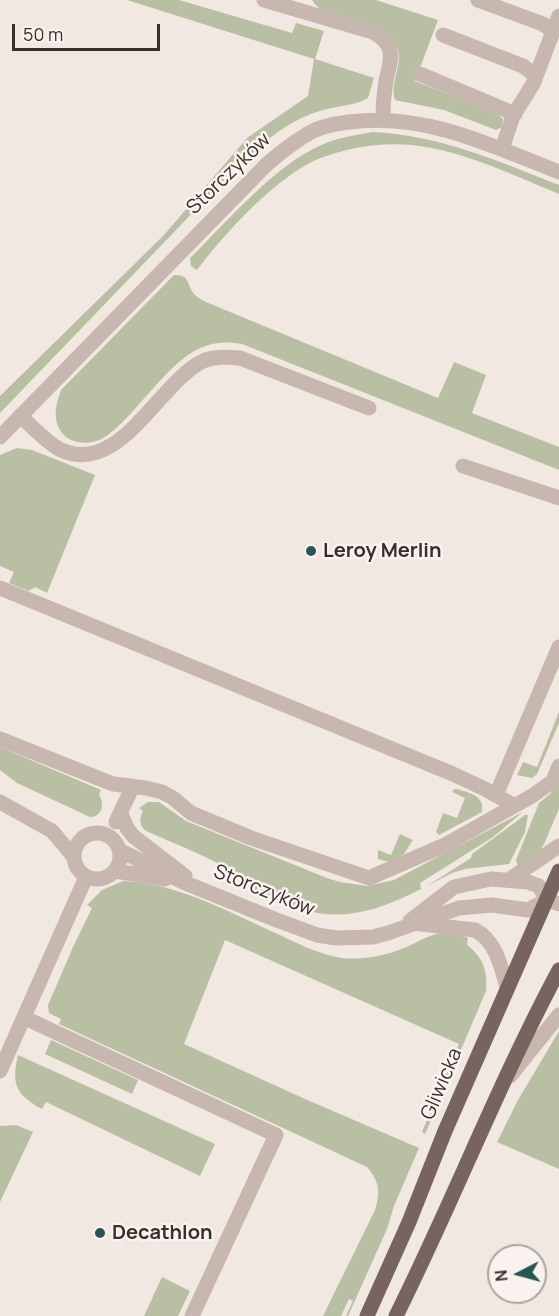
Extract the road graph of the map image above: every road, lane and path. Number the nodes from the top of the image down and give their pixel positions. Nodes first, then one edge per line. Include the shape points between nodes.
1 (264, 0) edge
2 (478, 0) edge
3 (299, 5) edge
4 (559, 16) edge
5 (553, 31) junction
6 (442, 35) dead end
7 (420, 74) dead end
8 (536, 76) junction
9 (515, 114) junction
10 (383, 119) junction
11 (502, 149) junction
12 (559, 172) edge
13 (369, 408) dead end
14 (20, 416) junction
15 (0, 437) edge
16 (463, 466) dead end
17 (559, 498) edge
18 (0, 588) edge
19 (559, 647) edge
20 (0, 739) edge
21 (559, 766) edge
22 (132, 788) junction
23 (496, 795) junction
24 (0, 802) edge
25 (513, 805) junction
26 (121, 814) junction
27 (52, 831) junction
28 (108, 835) junction
29 (84, 836) junction
30 (559, 846) edge
31 (119, 850) junction
32 (73, 856) junction
33 (115, 871) junction
34 (559, 871) edge
35 (86, 877) junction
36 (510, 879) junction
37 (183, 882) junction
38 (201, 888) junction
39 (553, 902) edge
40 (417, 924) junction
41 (400, 929) junction
42 (559, 970) edge
43 (507, 987) junction
44 (559, 1015) edge
45 (25, 1018) junction
46 (0, 1071) edge
47 (502, 1084) junction
48 (192, 1316) edge
49 (367, 1316) edge
50 (396, 1316) edge

1 - 3 street
2 - 5 street
3 - 10 street via 385,40 391,59
4 - 5 street
5 - 8 street
6 - 8 street via 523,66
7 - 9 street
8 - 9 street
9 - 11 street
10 - 11 street, Storczyków via 432,126
10 - 14 street, Storczyków via 327,126 284,149
11 - 12 street, Storczyków
13 - 14 street via 227,356 197,365 133,430 97,453 81,455 58,448
14 - 15 street, Storczyków
16 - 17 street
18 - 23 street via 406,754
19 - 23 street
20 - 22 street via 112,784
21 - 25 street via 553,781
22 - 25 street via 162,792 191,813 251,838 369,878 445,845
22 - 26 street
23 - 25 street
24 - 27 street
26 - 28 street
26 - 38 street via 133,837
27 - 29 street
27 - 32 street
28 - 29 street via 94,832
28 - 31 street
29 - 32 street
30 - 36 street
31 - 33 street
31 - 37 street, Storczyków
32 - 35 street
33 - 35 street via 102,879
33 - 37 street
34 - 39 main road, Gliwicka
35 - 45 street
36 - 39 street, Storczyków via 539,886
36 - 41 street, Storczyków via 454,887
37 - 38 street, Storczyków
38 - 41 street, Storczyków via 317,935 354,939
39 - 40 street, Storczyków via 528,910 492,905 459,908
39 - 43 main road, Gliwicka
40 - 41 street, Storczyków
40 - 43 street, Storczyków via 480,932 498,958
42 - 47 main road
43 - 49 main road, Gliwicka
44 - 47 street
45 - 46 street
45 - 48 street via 276,1135
47 - 50 main road

